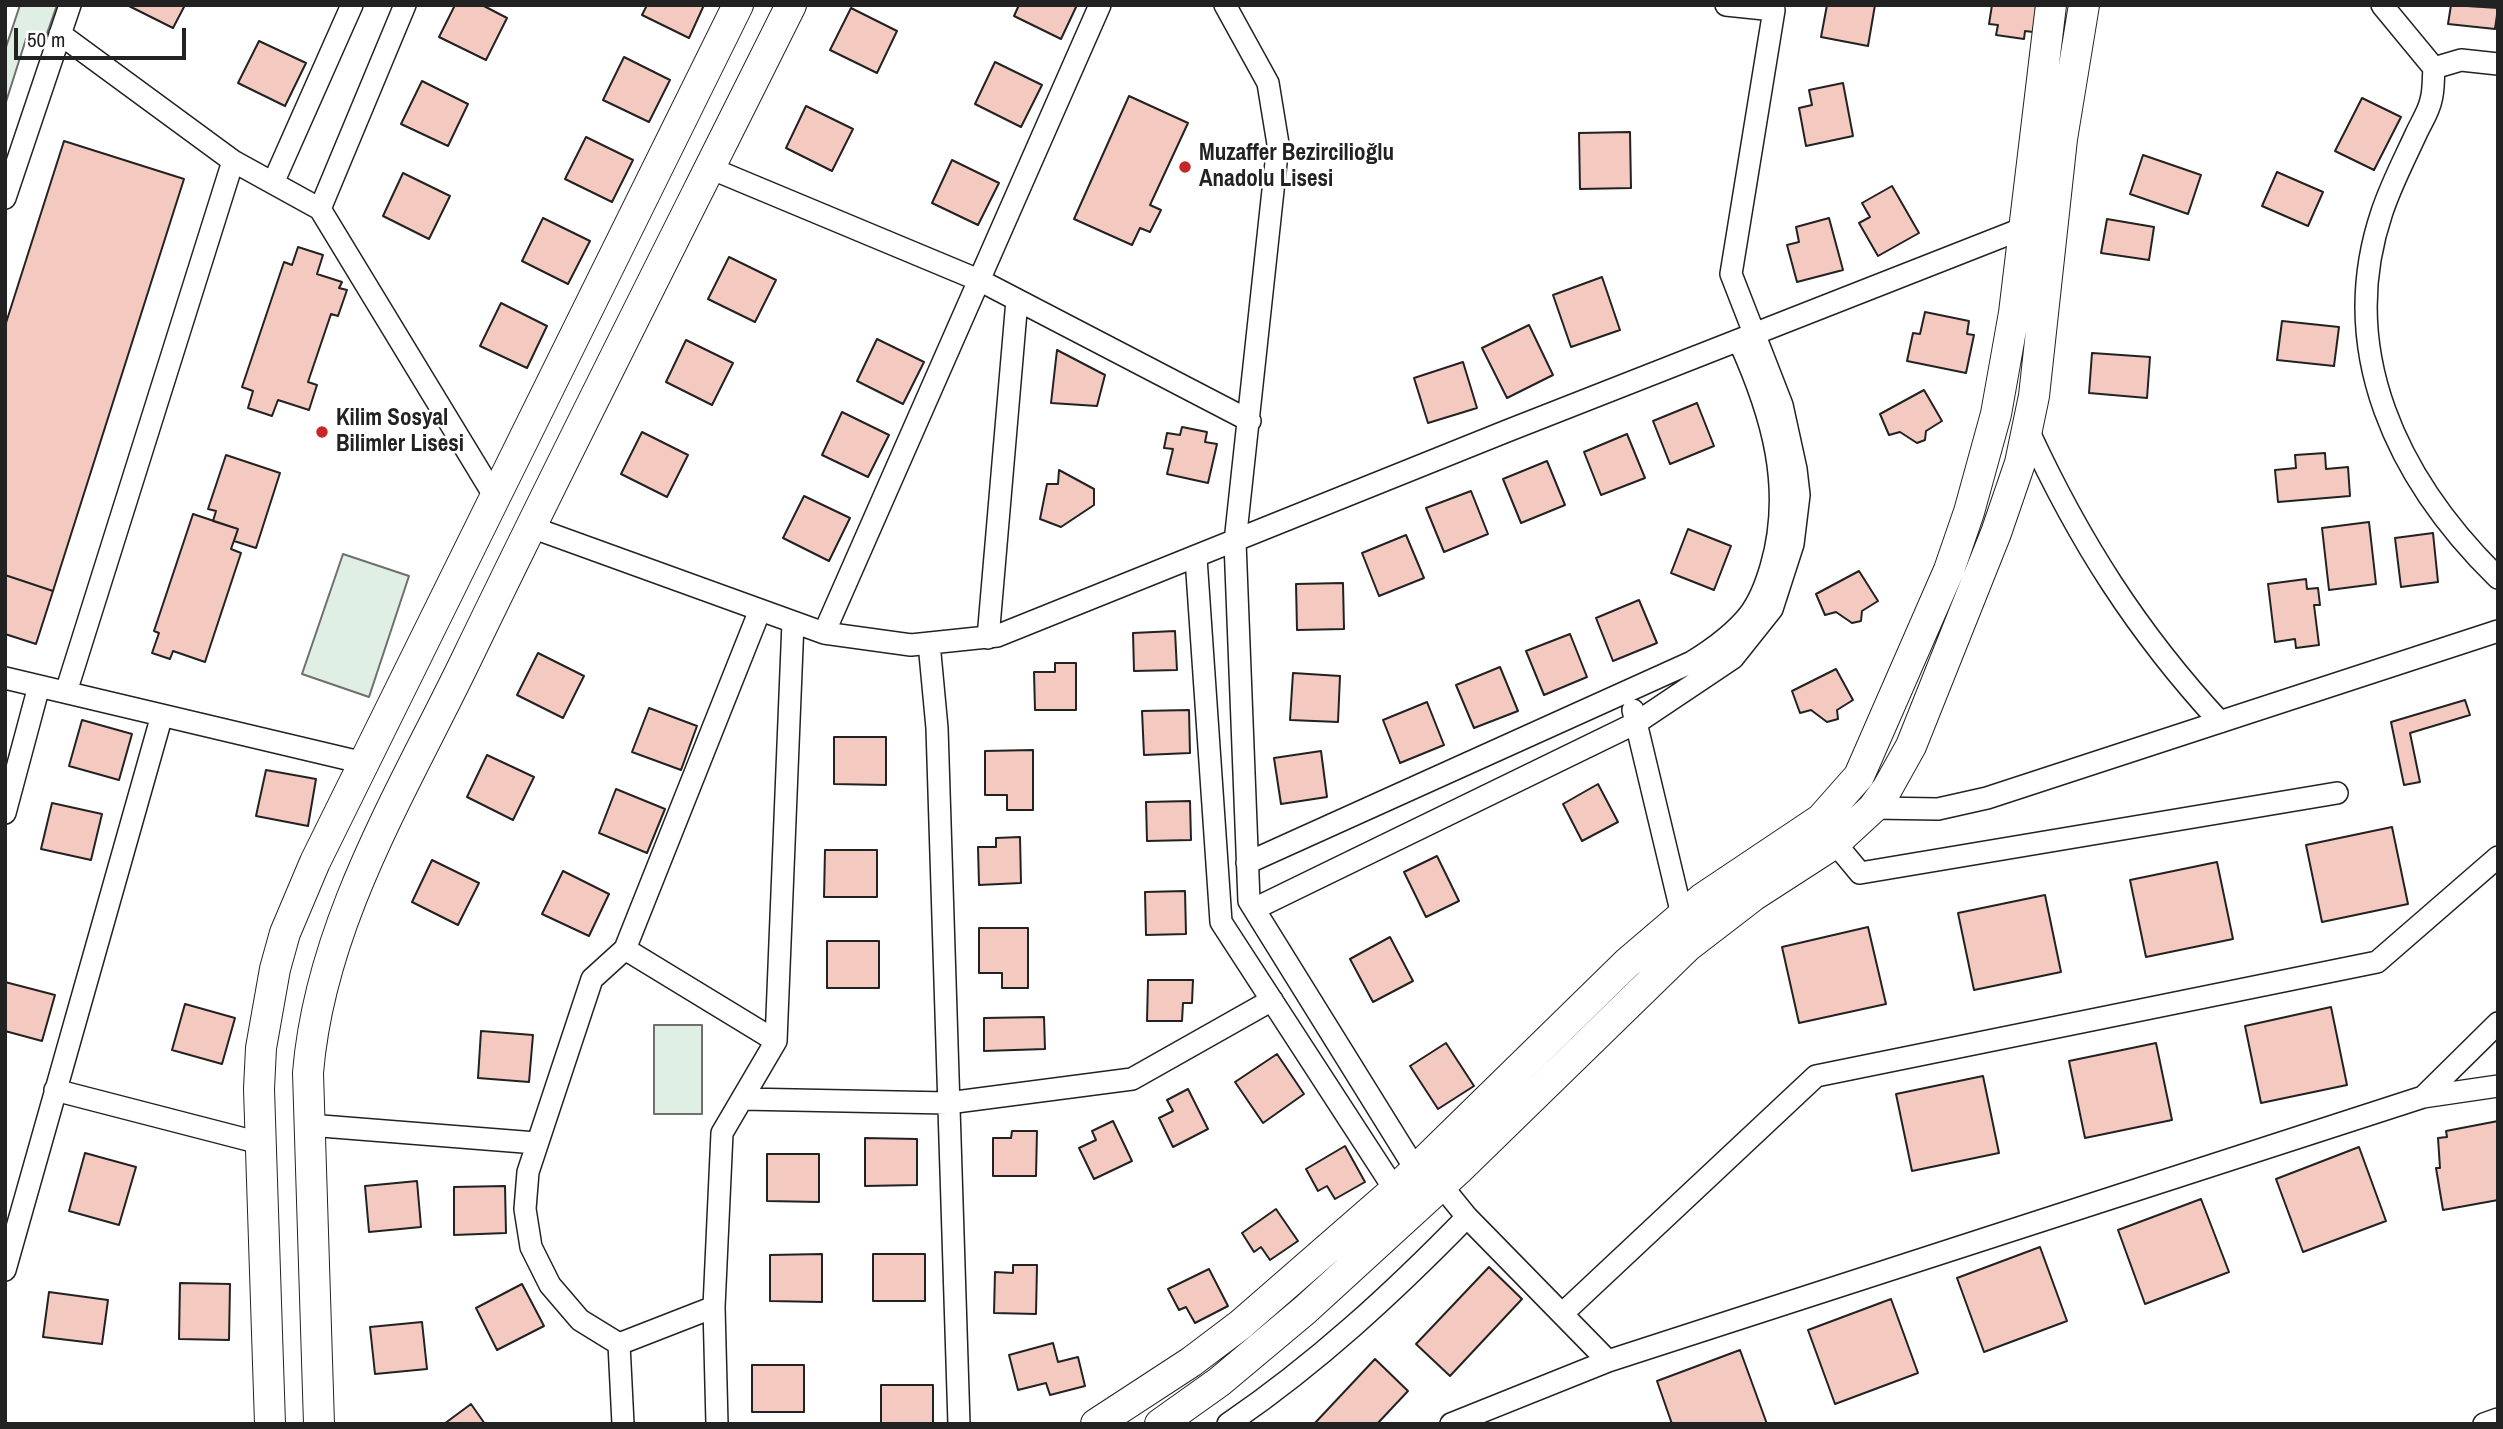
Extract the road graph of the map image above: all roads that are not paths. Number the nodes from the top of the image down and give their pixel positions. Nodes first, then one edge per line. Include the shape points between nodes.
1 (70, 5) edge
2 (352, 5) edge
3 (405, 5) edge
4 (738, 5) edge
5 (791, 5) edge
6 (1100, 5) edge
7 (1225, 5) edge
8 (1726, 5) edge
9 (2051, 5) edge
10 (2084, 5) edge
11 (2382, 5) edge
12 (1775, 8) edge
13 (60, 34) junction
14 (2498, 64) edge
15 (2434, 68) junction
16 (233, 161) junction
17 (710, 168) junction
18 (273, 183) junction
19 (5, 198) edge
20 (320, 209) junction
21 (2024, 228) junction
22 (981, 281) junction
23 (1017, 300) junction
24 (1747, 337) junction
25 (1250, 421) junction
26 (2028, 430) junction
27 (495, 497) junction
28 (531, 527) junction
29 (1235, 542) junction
30 (1196, 558) junction
31 (2498, 578) edge
32 (760, 610) junction
33 (793, 622) junction
34 (2498, 631) edge
35 (824, 633) junction
36 (988, 638) junction
37 (929, 643) junction
38 (5, 678) edge
39 (39, 686) junction
40 (1629, 691) junction
41 (66, 692) junction
42 (162, 715) junction
43 (2220, 722) junction
44 (1636, 723) junction
45 (364, 763) junction
46 (2337, 793) dead end
47 (1873, 808) junction
48 (5, 813) edge
49 (1835, 843) junction
50 (2498, 857) edge
51 (1247, 863) junction
52 (1254, 909) junction
53 (1682, 915) junction
54 (625, 949) junction
55 (1272, 1000) junction
56 (2498, 1023) edge
57 (776, 1041) junction
58 (2498, 1086) edge
59 (55, 1090) junction
60 (2423, 1097) junction
61 (743, 1099) junction
62 (948, 1103) junction
63 (309, 1125) junction
64 (260, 1143) junction
65 (536, 1143) junction
66 (1417, 1182) junction
67 (1466, 1217) junction
68 (5, 1270) edge
69 (714, 1307) junction
70 (1562, 1314) junction
71 (619, 1344) junction
72 (1608, 1361) junction
73 (2498, 1419) edge
74 (321, 1421) edge
75 (270, 1424) edge
76 (623, 1424) edge
77 (717, 1424) edge
78 (959, 1424) edge
79 (1096, 1424) edge
80 (1160, 1424) edge
81 (1228, 1424) edge
82 (1451, 1424) edge
83 (2484, 1424) edge

1 - 13 street
2 - 18 street
3 - 20 street
4 - 27 street
5 - 17 street
6 - 22 street
7 - 25 street via 1268,83 1278,144
8 - 12 street
9 - 21 street
10 - 26 street via 2068,94
11 - 15 street
12 - 24 street via 1731,274
13 - 16 street
13 - 19 street
14 - 15 street via 2461,60
15 - 31 street via 2431,101 2390,190 2374,241 2366,290 2366,337 2377,395 2403,451 2439,509
16 - 18 street
16 - 41 street
17 - 22 street
17 - 28 street
18 - 20 street
20 - 27 street
21 - 24 street
21 - 53 street via 2006,364 1980,476 1949,570 1869,758 1846,794 1821,819
22 - 23 street
22 - 35 street
23 - 25 street
23 - 36 street
24 - 29 street
24 - 40 street via 1783,496 1769,575 1751,613 1727,638 1692,662
24 - 44 street via 1782,405 1799,495 1793,544 1779,594 1733,658
25 - 29 street
26 - 43 street via 2073,523 2118,597
26 - 47 street via 2000,522 1911,746
27 - 45 street
28 - 32 street
28 - 63 street via 339,928 320,988 310,1045
29 - 30 street
29 - 51 street
30 - 36 street
30 - 55 street via 1222,922
32 - 33 street
32 - 54 street
33 - 35 street
33 - 57 street
34 - 43 street
35 - 37 street via 911,645
36 - 37 street
37 - 62 street via 937,728
38 - 39 street
39 - 41 street
39 - 48 street
40 - 44 street
40 - 51 street
41 - 42 street
42 - 45 street
42 - 59 street
43 - 47 street via 1962,805
44 - 52 street
44 - 53 street
45 - 64 street via 299,897 275,969 261,1048
46 - 49 street via 1860,873
47 - 49 street
49 - 66 street via 1752,896 1688,946
50 - 70 street via 2376,962 1816,1076
51 - 52 street via 1249,901
52 - 66 street
53 - 66 street via 1601,988
54 - 57 street
54 - 65 street via 592,979
55 - 62 street via 1132,1079
55 - 66 street
56 - 60 street
57 - 61 street
58 - 60 street
59 - 64 street
59 - 68 street
60 - 72 street
61 - 62 street
61 - 69 street via 722,1133
62 - 78 street
63 - 65 street
63 - 74 street
64 - 75 street
65 - 71 street via 525,1190 531,1247 563,1303 580,1320
66 - 67 street
66 - 79 street via 1240,1325
66 - 80 street via 1305,1310
67 - 70 street
67 - 81 street via 1333,1344
69 - 71 street
69 - 77 street
70 - 72 street
71 - 76 street
72 - 82 street
73 - 83 street

